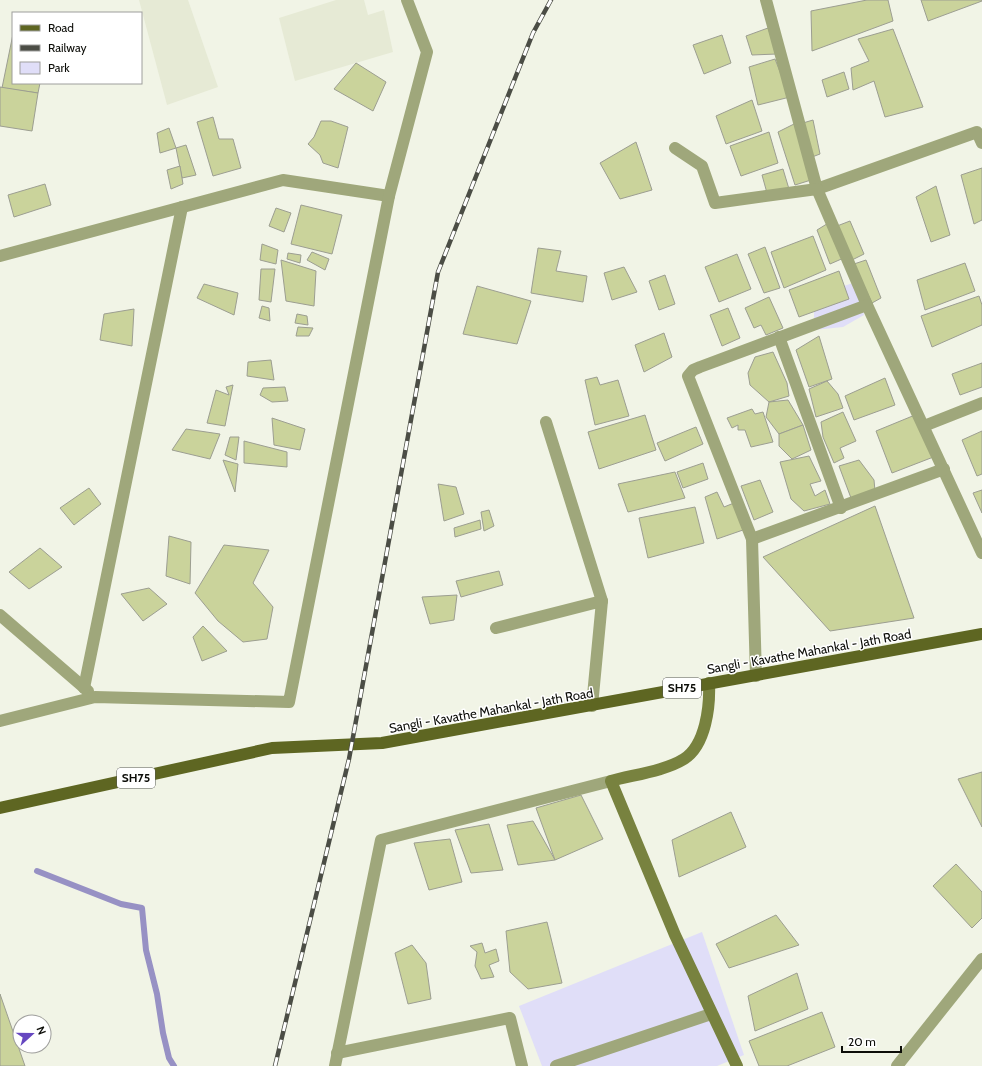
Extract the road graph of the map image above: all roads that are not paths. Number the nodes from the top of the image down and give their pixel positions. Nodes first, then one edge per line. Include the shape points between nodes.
1 (407, 0) edge
2 (766, 0) edge
3 (980, 131) edge
4 (982, 143) edge
5 (675, 148) dead end
6 (817, 189) junction
7 (389, 196) junction
8 (182, 207) junction
9 (0, 256) edge
10 (867, 304) junction
11 (779, 337) junction
12 (982, 403) edge
13 (546, 422) dead end
14 (924, 426) junction
15 (944, 469) junction
16 (841, 508) junction
17 (752, 539) junction
18 (982, 553) edge
19 (602, 601) junction
20 (0, 614) edge
21 (496, 628) dead end
22 (982, 634) edge
23 (756, 676) junction
24 (709, 683) junction
25 (84, 688) junction
26 (95, 697) junction
27 (592, 706) junction
28 (0, 721) edge
29 (611, 781) junction
30 (0, 808) edge
31 (982, 959) edge
32 (711, 1014) junction
33 (337, 1053) junction
34 (335, 1066) edge
35 (522, 1066) edge
36 (556, 1066) edge
37 (737, 1066) edge
38 (897, 1066) edge

1 - 7 street via 426,52
2 - 6 street
3 - 4 street
3 - 6 street
5 - 6 street via 702,166 715,203
6 - 10 street
7 - 8 street via 283,180
7 - 26 street via 289,702
8 - 9 street
8 - 25 street
10 - 11 street
10 - 14 street
11 - 16 street
11 - 17 street via 700,367 688,376
12 - 14 street
13 - 19 street
14 - 15 street
15 - 16 street
15 - 18 street
16 - 17 street
17 - 23 street
19 - 21 street
19 - 27 street
20 - 25 street
22 - 23 main road, Sangli - Kavathe Mahankal - Jath Road / SH75
23 - 24 main road, Sangli - Kavathe Mahankal - Jath Road / SH75
24 - 27 main road, Sangli - Kavathe Mahankal - Jath Road / SH75
24 - 29 street via 710,702 706,724 695,747 684,758 666,766
25 - 26 street
26 - 28 street
27 - 30 main road, Sangli - Kavathe Mahankal - Jath Road / SH75 via 382,743 272,748
29 - 32 street
29 - 33 street via 381,840
31 - 38 street
32 - 36 street
32 - 37 street
33 - 34 street
33 - 35 street via 510,1018

